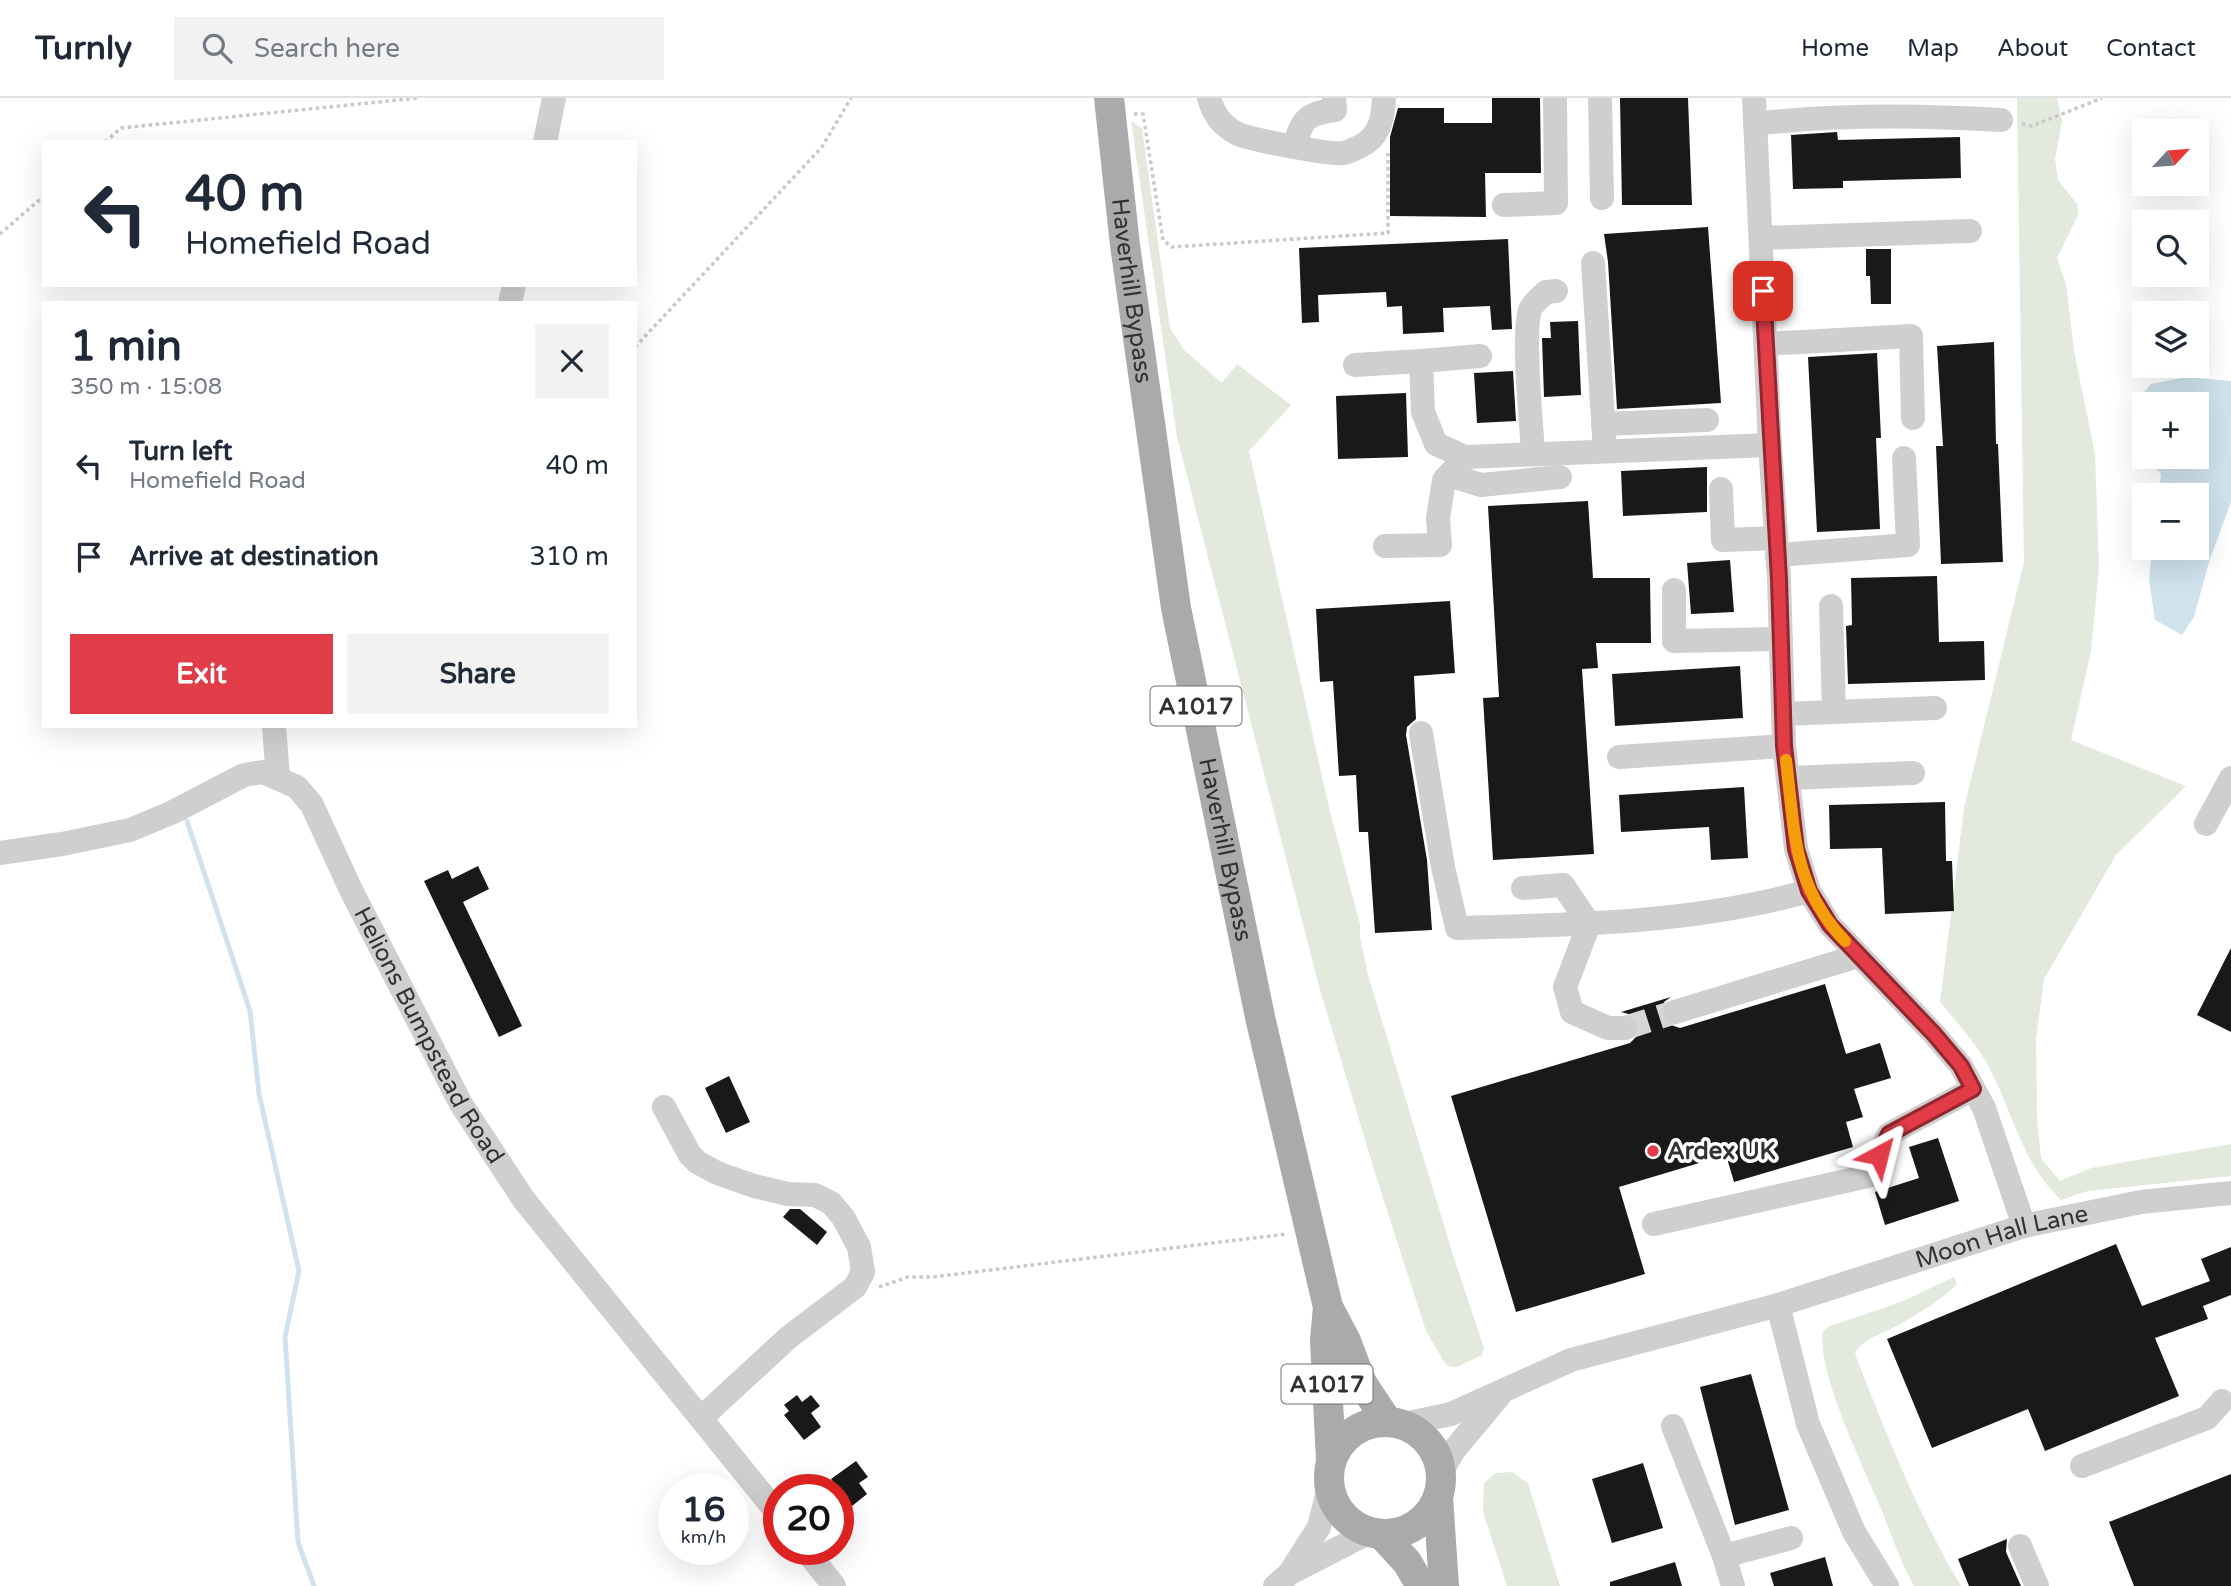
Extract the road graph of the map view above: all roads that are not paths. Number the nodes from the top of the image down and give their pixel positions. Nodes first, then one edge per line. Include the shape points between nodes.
1 (554, 98) edge
2 (1209, 98) edge
3 (1334, 98) edge
4 (1384, 98) edge
5 (1555, 98) edge
6 (1600, 98) edge
7 (1754, 98) edge
8 (1110, 106) edge
9 (1944, 107) edge
10 (1826, 108) edge
11 (2001, 120) dead end
12 (1755, 124) junction
13 (545, 140) edge
14 (1294, 146) junction
15 (1602, 198) dead end
16 (1504, 205) dead end
17 (1970, 231) dead end
18 (1761, 238) junction
19 (1593, 263) dead end
20 (1556, 291) dead end
21 (1766, 344) junction
22 (1480, 356) dead end
23 (1421, 360) junction
24 (1355, 365) dead end
25 (1913, 418) dead end
26 (1707, 420) dead end
27 (1603, 424) junction
28 (1770, 444) junction
29 (1605, 451) junction
30 (1534, 454) junction
31 (1904, 458) dead end
32 (1457, 466) junction
33 (1560, 477) dead end
34 (1721, 489) dead end
35 (1385, 546) dead end
36 (1777, 546) junction
37 (1674, 590) dead end
38 (1831, 607) dead end
39 (1781, 639) junction
40 (1935, 708) dead end
41 (1834, 712) junction
42 (1784, 714) junction
43 (274, 728) edge
44 (1421, 733) dead end
45 (1784, 746) junction
46 (1619, 757) dead end
47 (1913, 773) dead end
48 (278, 778) junction
49 (1789, 778) junction
50 (2231, 778) edge
51 (2206, 824) dead end
52 (0, 853) edge
53 (1523, 888) dead end
54 (1809, 891) junction
55 (1589, 924) junction
56 (1858, 956) junction
57 (1675, 1012) tunnel mouth
58 (1625, 1028) tunnel mouth
59 (1973, 1089) junction
60 (664, 1107) dead end
61 (2231, 1193) edge
62 (1654, 1224) dead end
63 (2024, 1226) junction
64 (1778, 1305) junction
65 (1328, 1307) junction
66 (1502, 1393) junction
67 (2222, 1401) dead end
68 (701, 1418) junction
69 (1395, 1422) junction
70 (1673, 1426) dead end
71 (2082, 1466) dead end
72 (1330, 1474) junction
73 (1440, 1484) junction
74 (763, 1496) edge
75 (1375, 1533) junction
76 (1791, 1538) dead end
77 (2020, 1546) dead end
78 (1724, 1556) junction
79 (818, 1565) edge
80 (1283, 1580) edge
81 (834, 1586) edge
82 (1421, 1586) edge
83 (1444, 1586) edge
84 (1733, 1586) edge
85 (1887, 1586) edge
86 (2037, 1586) edge

1 - 13 street
2 - 14 street via 1214,115 1238,133
3 - 14 street via 1335,110 1313,113 1302,123
4 - 14 street via 1383,122 1359,147 1343,153
5 - 16 street via 1556,204
6 - 15 street
7 - 12 street
8 - 65 main road, Haverhill Bypass / A1017 via 1176,608 1260,1017
9 - 10 street
9 - 11 street
10 - 12 street
12 - 18 street
17 - 18 street
18 - 21 street
19 - 27 street
20 - 30 street via 1546,292 1537,301 1528,321
21 - 25 street via 1911,336
21 - 28 street
22 - 23 street
23 - 24 street
23 - 32 street via 1423,412 1436,444
26 - 27 street
27 - 29 street
28 - 29 street
28 - 36 street
29 - 30 street
30 - 32 street
31 - 36 street via 1908,544
32 - 33 street via 1481,485
32 - 35 street via 1444,480 1438,518 1440,545
34 - 36 street via 1723,540
36 - 39 street
37 - 39 street via 1674,641
38 - 41 street
39 - 42 street
40 - 41 street
41 - 42 street
42 - 45 street
43 - 48 street
44 - 55 street via 1457,928
45 - 46 street
45 - 49 street
47 - 49 street
48 - 52 street via 263,772 244,775 130,830
48 - 68 street, Helions Bumpstead Road via 297,787 312,805 461,1104 524,1200
49 - 54 street via 1796,849
50 - 51 street
53 - 55 street via 1563,885
54 - 55 street via 1705,914
54 - 56 street via 1830,925
55 - 58 street via 1565,987 1572,1012 1608,1028
56 - 57 street
56 - 59 street via 1934,1034 1961,1066
59 - 62 street via 1889,1134 1868,1176
59 - 63 street via 1984,1108
60 - 68 street via 696,1162 754,1186 814,1195 831,1203 859,1247 863,1272 855,1287 789,1337
61 - 63 street, Moon Hall Lane via 2141,1202
63 - 64 street, Moon Hall Lane
64 - 66 street via 1571,1360
64 - 85 street via 1808,1424 1854,1532
65 - 69 main road, Haverhill Bypass / A1017 via 1362,1383
65 - 72 main road, Haverhill Bypass / A1017
66 - 69 street via 1451,1414
66 - 73 street via 1454,1450
67 - 71 street via 2207,1418
68 - 74 street, Helions Bumpstead Road
69 - 72 main road via 1369,1423 1352,1431 1339,1444
69 - 73 main road via 1418,1431 1430,1442 1438,1456
70 - 78 street
72 - 75 main road via 1336,1507 1351,1523
72 - 80 street via 1319,1527
73 - 75 main road via 1422,1521 1395,1534
73 - 83 main road
75 - 80 street
75 - 82 main road via 1407,1562
76 - 78 street
77 - 86 street
78 - 84 street
79 - 81 street

